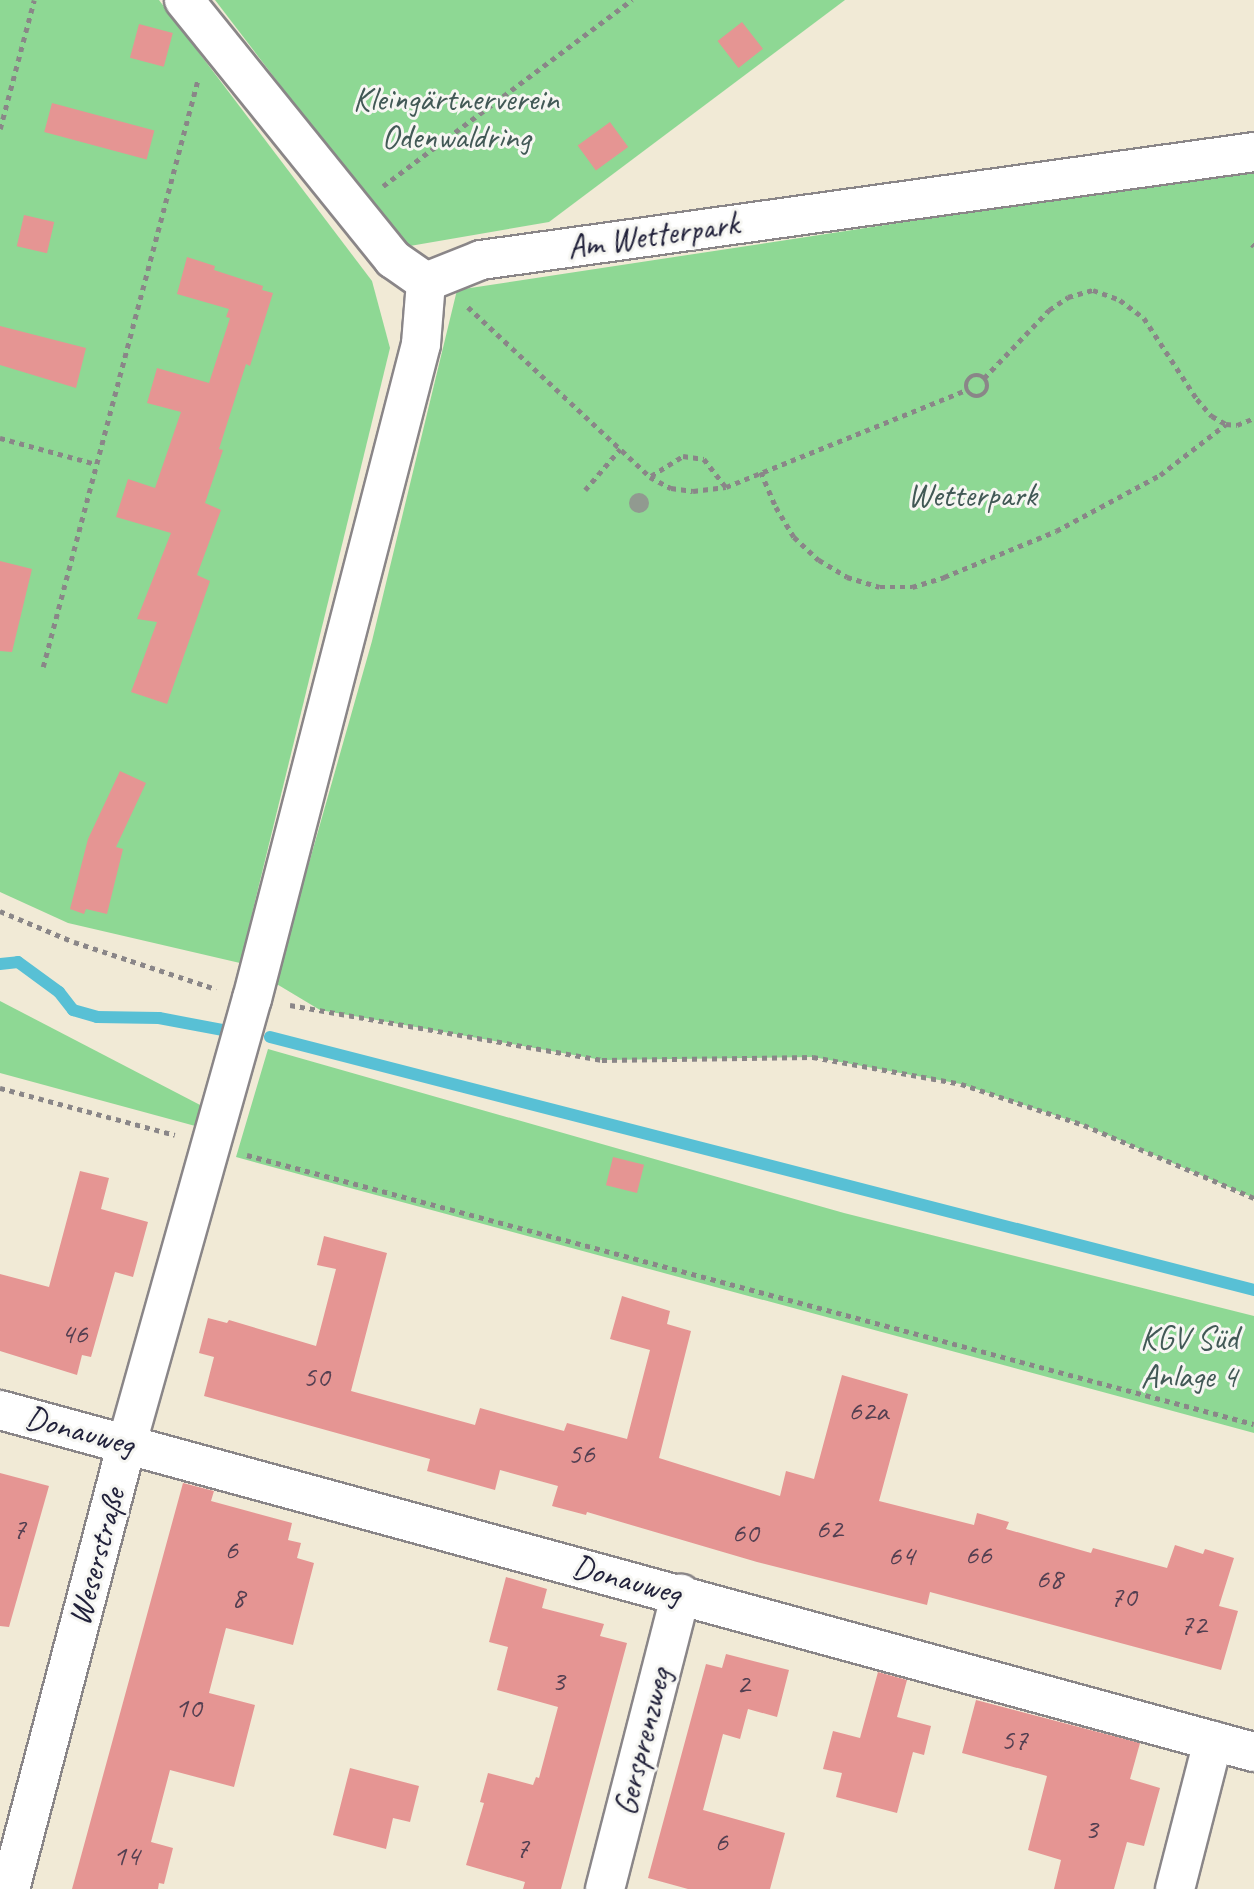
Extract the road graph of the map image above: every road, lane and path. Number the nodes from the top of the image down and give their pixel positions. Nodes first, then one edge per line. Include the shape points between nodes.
1 (34, 0) edge
2 (184, 0) edge
3 (629, 1) edge
4 (209, 34) junction
5 (0, 129) edge
6 (1254, 152) edge
7 (352, 210) junction
8 (426, 282) junction
9 (984, 378) junction
10 (966, 390) junction
11 (1254, 418) edge
12 (1226, 424) junction
13 (0, 438) edge
14 (620, 449) junction
15 (96, 464) junction
16 (761, 472) junction
17 (650, 477) junction
18 (726, 487) junction
19 (584, 490) dead end
20 (43, 667) dead end
21 (0, 911) edge
22 (253, 999) junction
23 (0, 1088) edge
24 (210, 1144) junction
25 (1254, 1198) edge
26 (0, 1410) edge
27 (1254, 1424) edge
28 (127, 1443) junction
29 (681, 1594) junction
30 (1213, 1741) junction
31 (1254, 1752) edge
32 (10, 1889) edge
33 (605, 1889) edge
34 (1175, 1889) edge

1 - 5 path
2 - 4 street
3 - 7 path
4 - 7 street
4 - 15 path
6 - 8 street, Am Wetterpark via 481,260
7 - 8 street via 393,259
8 - 14 path via 470,308
8 - 22 street, Weserstraße via 421,344
9 - 10 path via 971,376
9 - 10 path via 988,384 985,394 974,398
9 - 12 path via 1049,310 1068,297 1093,290 1120,300 1144,318 1204,409
10 - 16 path
11 - 12 path
12 - 16 path via 1160,475 1055,531 912,587 880,587 847,577 818,560 794,537
13 - 15 path
14 - 17 path
14 - 19 path
15 - 20 path
16 - 18 path
17 - 18 path via 671,488 693,491
17 - 18 path via 683,456 704,459
21 - 22 path via 74,942
22 - 24 street, Weserstraße
22 - 25 path via 602,1060 813,1057 961,1084 1084,1125
23 - 24 path
24 - 27 path
24 - 28 street, Weserstraße
26 - 28 street, Donauweg
28 - 29 street, Donauweg
28 - 32 street, Weserstraße
29 - 30 street, Donauweg
29 - 33 street, Gersprenzweg
30 - 31 street, Donauweg
30 - 34 street

